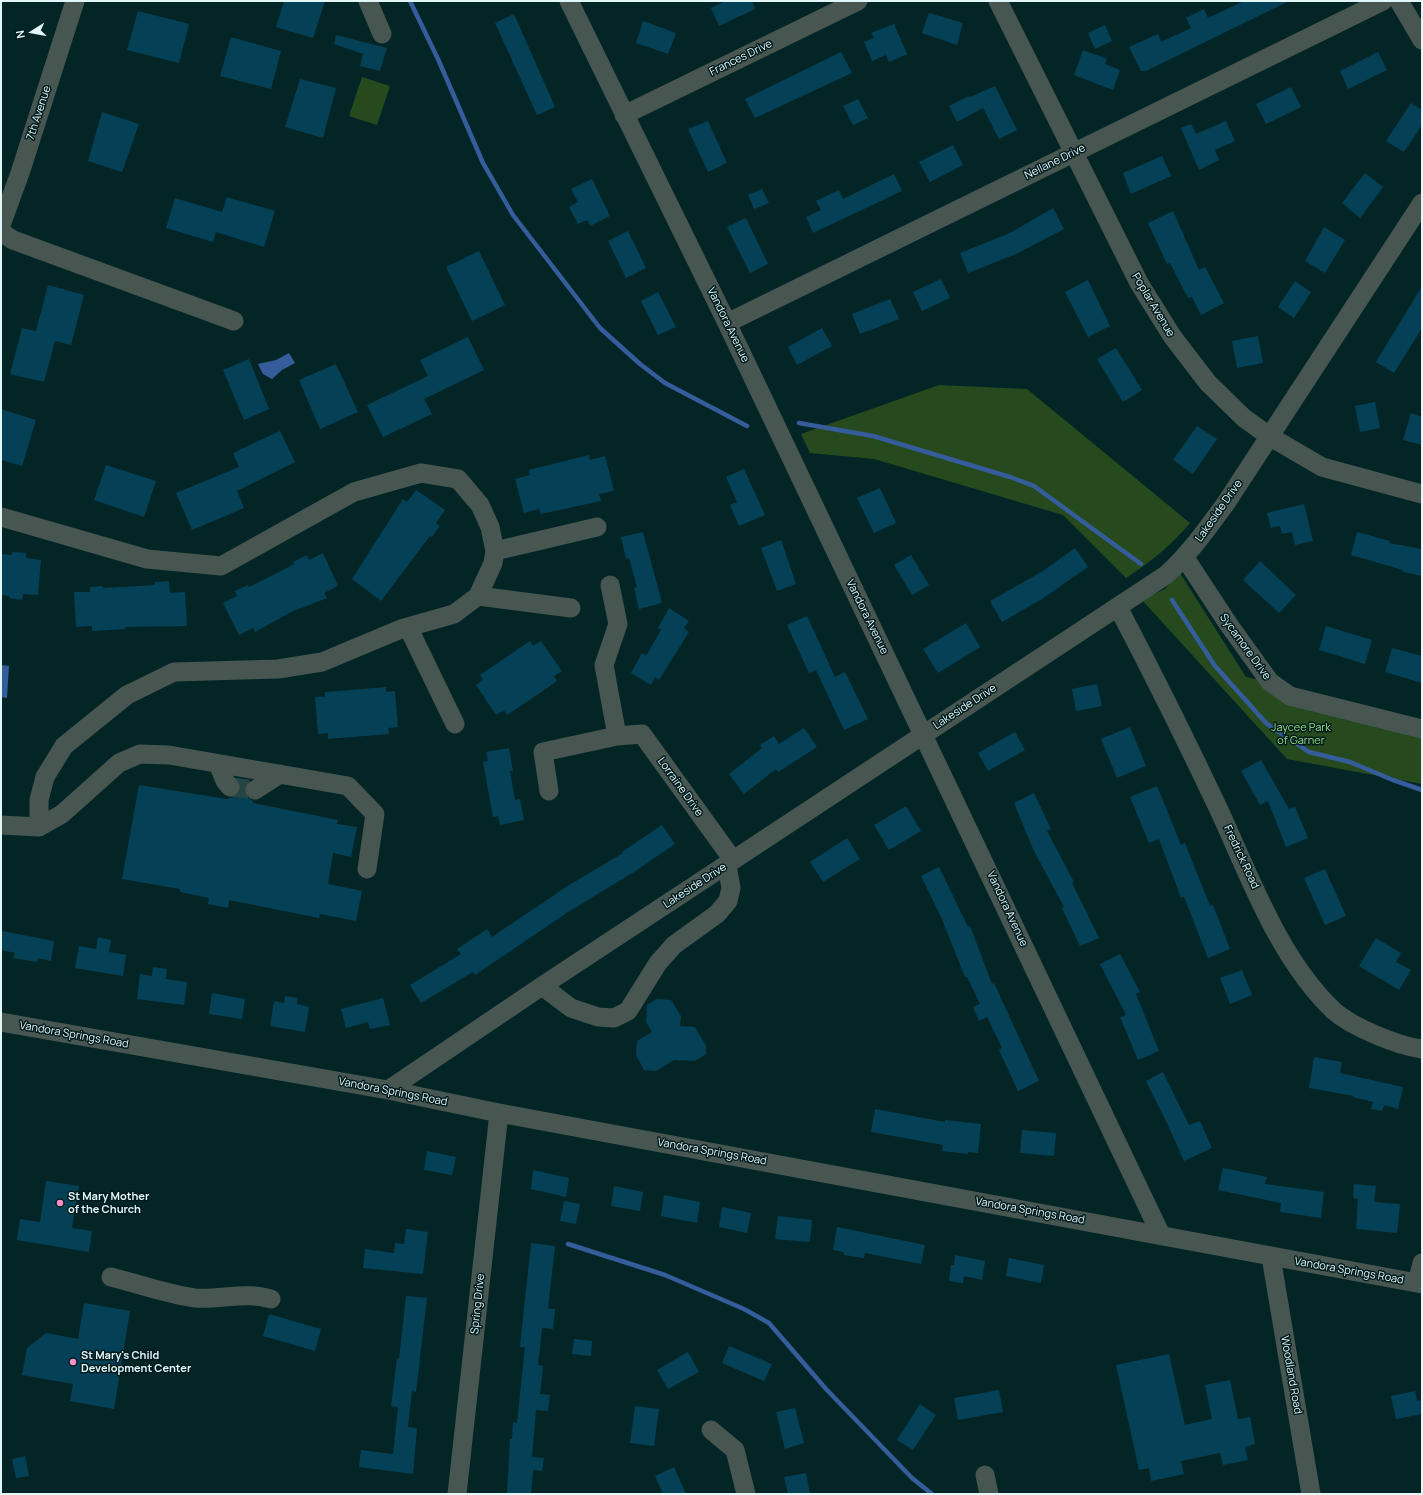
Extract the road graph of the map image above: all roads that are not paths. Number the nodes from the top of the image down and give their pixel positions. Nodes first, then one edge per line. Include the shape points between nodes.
1 (75, 1) edge
2 (368, 1) edge
3 (570, 1) edge
4 (858, 1) edge
5 (998, 1) edge
6 (1383, 1) edge
7 (1398, 1) edge
8 (382, 34) dead end
9 (1422, 40) edge
10 (624, 115) junction
11 (1073, 153) junction
12 (1422, 203) edge
13 (1, 225) edge
14 (1, 232) edge
15 (234, 321) dead end
16 (727, 323) junction
17 (1269, 436) junction
18 (1422, 494) edge
19 (1, 517) edge
20 (597, 527) dead end
21 (495, 552) junction
22 (1185, 558) junction
23 (610, 585) dead end
24 (478, 596) junction
25 (1118, 607) junction
26 (571, 608) dead end
27 (408, 627) junction
28 (455, 724) dead end
29 (1422, 729) edge
30 (924, 735) junction
31 (617, 736) junction
32 (218, 764) junction
33 (280, 774) junction
34 (230, 787) dead end
35 (255, 790) tunnel mouth
36 (549, 791) dead end
37 (1, 826) edge
38 (40, 827) junction
39 (730, 863) junction
40 (367, 869) dead end
41 (542, 986) junction
42 (1, 1022) edge
43 (1422, 1049) edge
44 (388, 1090) junction
45 (500, 1113) junction
46 (1161, 1235) junction
47 (1271, 1257) junction
48 (1422, 1263) edge
49 (111, 1277) dead end
50 (1420, 1283) edge
51 (271, 1299) dead end
52 (711, 1430) dead end
53 (985, 1475) dead end
54 (457, 1494) edge
55 (746, 1494) edge
56 (989, 1494) edge
57 (1311, 1494) edge

1 - 13 street, 7th Avenue
2 - 8 street
3 - 10 street, Vandora Avenue
4 - 10 street, Frances Drive
5 - 11 street, Poplar Avenue
6 - 11 street, Nellane Drive
7 - 9 street
10 - 16 street, Vandora Avenue
11 - 16 street, Nellane Drive
11 - 17 street, Poplar Avenue via 1139,283 1172,336 1208,383 1244,418
12 - 17 street, Lakeside Drive
14 - 15 street via 13,240
16 - 30 street, Vandora Avenue
17 - 18 street, Poplar Avenue via 1322,467
17 - 22 street, Lakeside Drive via 1226,503
19 - 21 street via 146,559 221,566 354,492 421,473 458,479 480,505 490,527
20 - 21 street
21 - 24 street via 493,563
22 - 25 street, Lakeside Drive via 1166,575
22 - 29 street, Sycamore Drive via 1270,682 1290,696
23 - 31 street via 618,624 604,665
24 - 26 street
24 - 27 street via 454,614
25 - 30 street, Lakeside Drive
25 - 43 street, Fredrick Road via 1178,723 1275,929 1303,975 1335,1012 1374,1035
27 - 28 street
27 - 38 street via 322,662 278,669 174,672 127,695 64,746 45,777 39,800
30 - 39 street, Lakeside Drive
30 - 46 street, Vandora Avenue
31 - 36 street via 543,752
31 - 39 street, Lorraine Drive via 642,734
32 - 33 street
32 - 34 street
32 - 38 street via 168,755 140,754 119,763 62,814
33 - 35 street
33 - 40 street via 348,786 375,814
37 - 38 street
39 - 41 street, Lakeside Drive
39 - 41 street via 731,888 728,901 716,914 674,945 658,963 628,1011 614,1018 598,1017 571,1008
41 - 44 street, Lakeside Drive
42 - 44 street, Vandora Springs Road
44 - 45 street, Vandora Springs Road
45 - 46 street, Vandora Springs Road
45 - 54 street, Spring Drive
46 - 47 street, Vandora Springs Road
47 - 50 street, Vandora Springs Road
47 - 57 street, Woodland Road
48 - 50 street
49 - 51 street via 165,1293 195,1298 262,1296
52 - 55 street via 735,1450
53 - 56 street

